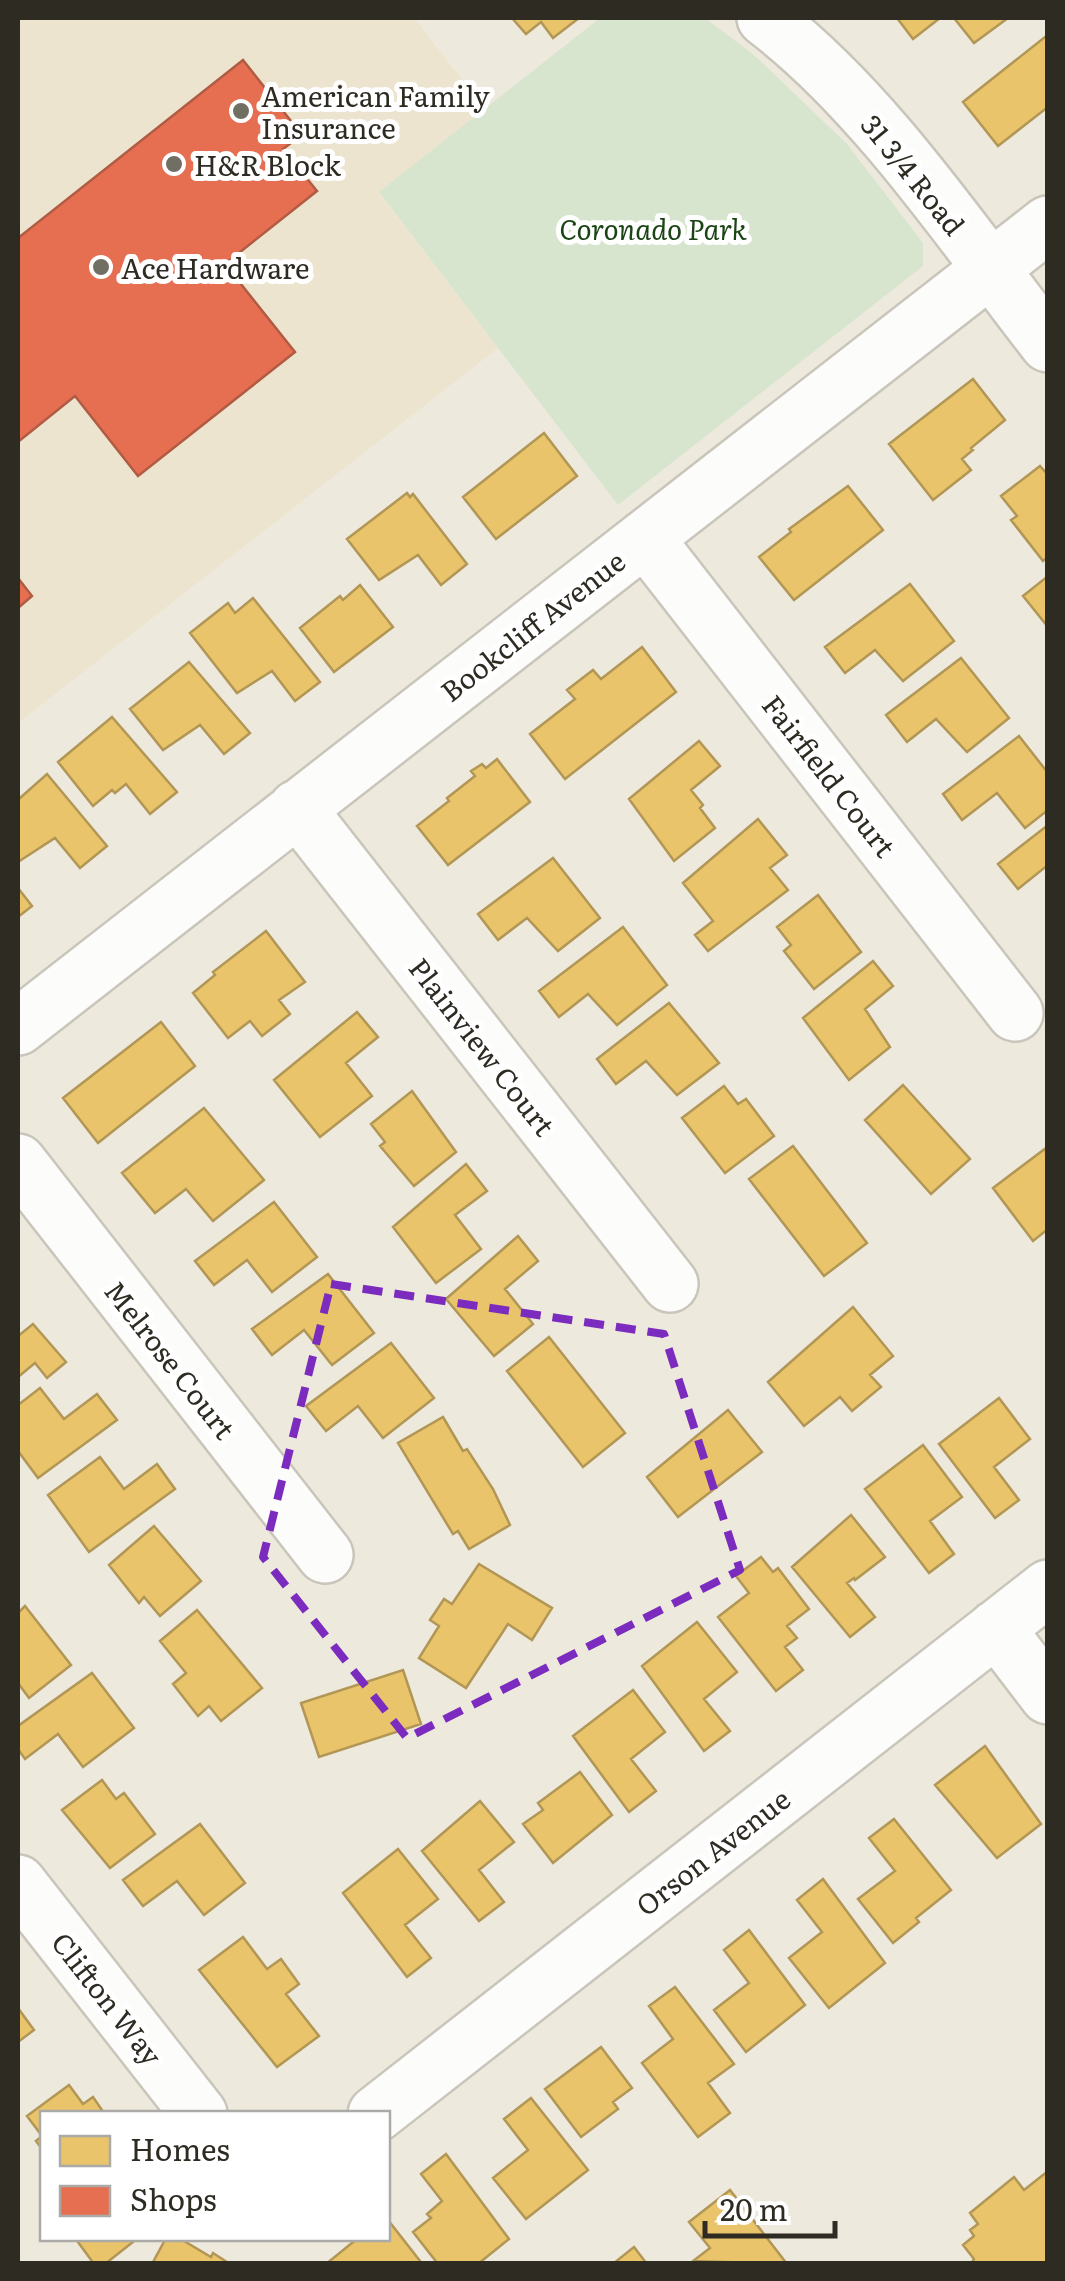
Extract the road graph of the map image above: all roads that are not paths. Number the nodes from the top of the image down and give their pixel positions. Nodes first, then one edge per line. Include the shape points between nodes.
1 (765, 18) edge
2 (1048, 224) edge
3 (990, 270) junction
4 (1048, 344) edge
5 (644, 538) junction
6 (297, 808) junction
7 (1016, 1013) dead end
8 (18, 1027) edge
9 (18, 1162) edge
10 (670, 1284) dead end
11 (325, 1555) dead end
12 (1048, 1588) edge
13 (996, 1628) junction
14 (1048, 1696) edge
15 (18, 1883) edge
16 (197, 2111) edge
17 (380, 2111) edge

1 - 3 street, 31 3/4 Road via 868,114
2 - 3 street, Bookcliff Avenue
3 - 4 street, 31 3/4 Road
3 - 5 street, Bookcliff Avenue
5 - 6 street, Bookcliff Avenue
5 - 7 street, Fairfield Court
6 - 8 street, Bookcliff Avenue
6 - 10 street, Plainview Court
9 - 11 street, Melrose Court
12 - 13 street, Orson Avenue
13 - 14 street
13 - 17 street, Orson Avenue
15 - 16 street, Clifton Way

